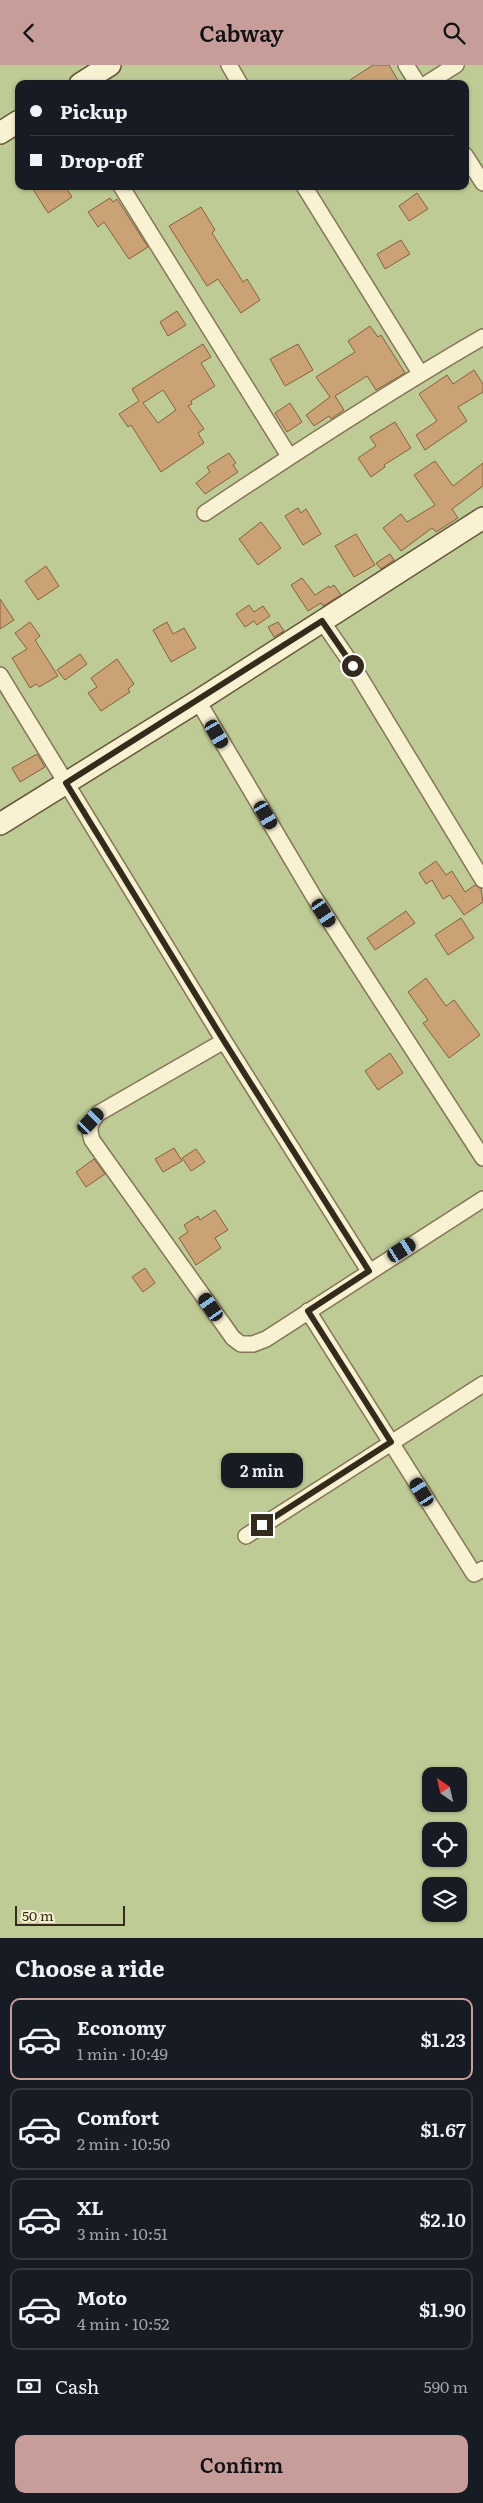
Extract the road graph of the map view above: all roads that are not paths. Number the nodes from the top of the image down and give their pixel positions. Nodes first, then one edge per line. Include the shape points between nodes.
1 (110, 65) edge
2 (229, 65) edge
3 (406, 65) edge
4 (456, 65) edge
5 (86, 80) edge
6 (238, 80) edge
7 (415, 80) edge
8 (432, 80) edge
9 (15, 124) edge
10 (0, 133) edge
11 (469, 161) edge
12 (482, 179) edge
13 (123, 190) edge
14 (306, 190) edge
15 (483, 337) edge
16 (420, 373) junction
17 (289, 456) junction
18 (205, 513) dead end
19 (483, 518) edge
20 (322, 621) junction
21 (0, 675) edge
22 (198, 701) junction
23 (66, 783) junction
24 (0, 824) edge
25 (483, 880) edge
26 (224, 1041) junction
27 (483, 1158) edge
28 (483, 1199) edge
29 (369, 1271) junction
30 (308, 1311) junction
31 (483, 1384) edge
32 (391, 1442) junction
33 (246, 1536) dead end
34 (483, 1569) edge

1 - 5 street
2 - 6 street
3 - 7 street
4 - 8 street
9 - 10 street
11 - 12 street
13 - 17 street
14 - 16 street
15 - 16 street
16 - 17 street
17 - 18 street
19 - 20 street
20 - 22 street
20 - 25 street via 353,666
21 - 23 street
22 - 23 street
22 - 27 street via 314,897
23 - 24 street
23 - 26 street
26 - 29 street
26 - 30 street via 99,1113 91,1121 89,1130 92,1139 233,1338 241,1344 259,1341
28 - 29 street
29 - 30 street
30 - 32 street
31 - 32 street
32 - 33 street
32 - 34 street via 474,1574

